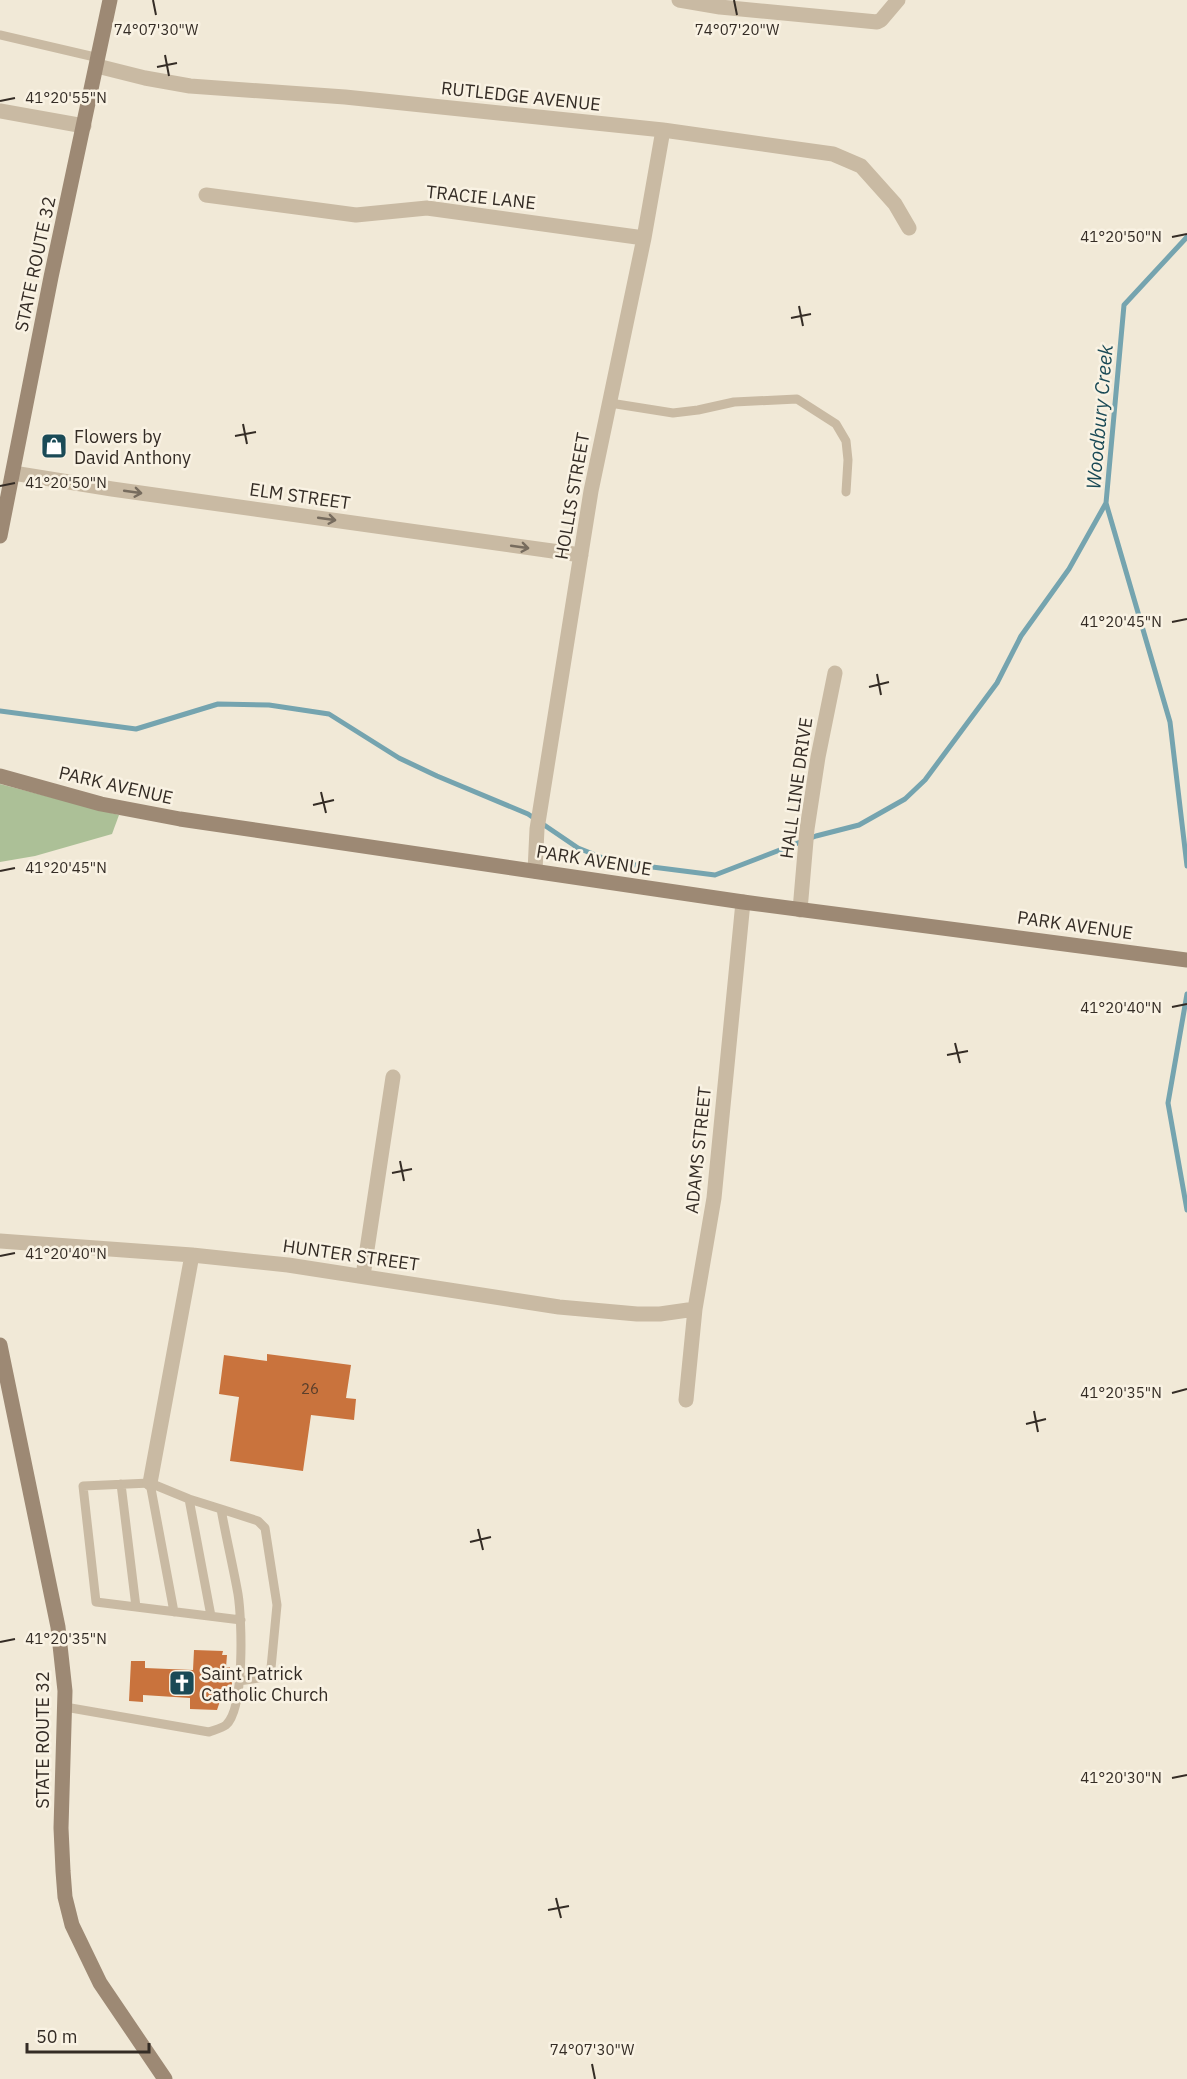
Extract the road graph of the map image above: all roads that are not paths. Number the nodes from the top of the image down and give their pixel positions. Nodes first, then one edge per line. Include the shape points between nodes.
1 (110, 0) edge
2 (679, 0) edge
3 (898, 0) edge
4 (722, 3) edge
5 (0, 35) edge
6 (98, 62) junction
7 (0, 111) edge
8 (84, 126) junction
9 (663, 130) junction
10 (206, 195) dead end
11 (909, 228) dead end
12 (644, 238) junction
13 (609, 403) junction
14 (14, 473) junction
15 (846, 492) dead end
16 (0, 536) edge
17 (581, 555) junction
18 (835, 672) dead end
19 (0, 776) edge
20 (535, 871) junction
21 (743, 902) junction
22 (800, 910) junction
23 (1184, 960) edge
24 (393, 1077) dead end
25 (0, 1241) edge
26 (192, 1255) junction
27 (363, 1276) junction
28 (695, 1309) junction
29 (0, 1345) edge
30 (686, 1400) dead end
31 (150, 1483) junction
32 (121, 1484) junction
33 (189, 1499) junction
34 (221, 1509) junction
35 (136, 1607) junction
36 (174, 1612) junction
37 (212, 1616) junction
38 (241, 1620) junction
39 (239, 1682) junction
40 (65, 1707) junction
41 (165, 2079) edge

1 - 6 main road, STATE ROUTE 32
2 - 4 street
3 - 4 street via 877,22
5 - 6 lane
6 - 8 main road, STATE ROUTE 32
6 - 9 street, RUTLEDGE AVENUE via 145,78 190,86 345,97
7 - 8 street
8 - 14 main road, STATE ROUTE 32
9 - 11 street, RUTLEDGE AVENUE via 833,154 861,166 895,204
9 - 12 street, HOLLIS STREET
10 - 12 street, TRACIE LANE via 356,215 427,208
12 - 13 street, HOLLIS STREET
13 - 15 lane via 673,413 734,402 797,399 836,424 846,441
13 - 17 street, HOLLIS STREET
14 - 16 main road, STATE ROUTE 32
14 -> 17 street, ELM STREET
17 - 20 street, HOLLIS STREET via 540,807
18 - 22 street, HALL LINE DRIVE via 818,757
19 - 20 main road, PARK AVENUE via 100,804 180,819
20 - 21 main road, PARK AVENUE
21 - 22 main road, PARK AVENUE
21 - 28 street, ADAMS STREET via 714,1198
22 - 23 main road, PARK AVENUE
24 - 27 street
25 - 26 street, HUNTER STREET
26 - 27 street, HUNTER STREET
26 - 31 street
27 - 28 street, HUNTER STREET via 559,1307 637,1314
28 - 30 street, ADAMS STREET
29 - 40 main road, STATE ROUTE 32 via 58,1627
31 - 32 lane
31 - 33 lane
31 - 36 lane
32 - 35 lane
32 - 35 lane via 83,1486 96,1602
33 - 34 lane
33 - 37 lane
34 - 38 lane
34 - 39 lane via 258,1521 265,1528 277,1605 271,1668 266,1677
35 - 36 lane
36 - 37 lane
37 - 38 lane
38 - 39 lane
39 - 40 lane via 236,1711 226,1725 209,1732
40 - 41 main road, STATE ROUTE 32 via 61,1828 65,1897 72,1925 100,1983

